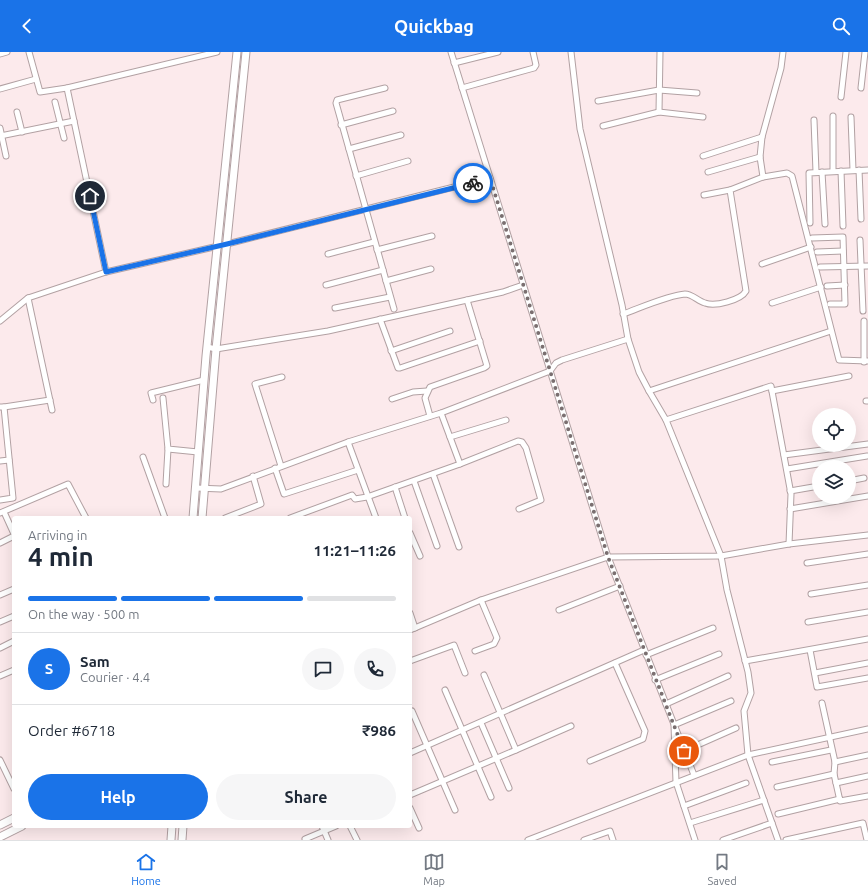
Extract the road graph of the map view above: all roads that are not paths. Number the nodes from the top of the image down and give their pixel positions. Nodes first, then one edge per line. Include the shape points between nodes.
1 (7, 52) edge
2 (29, 52) edge
3 (217, 52) edge
4 (237, 52) edge
5 (246, 52) edge
6 (451, 52) edge
7 (498, 52) edge
8 (532, 52) edge
9 (571, 52) edge
10 (660, 52) edge
11 (783, 52) edge
12 (846, 52) edge
13 (865, 52) edge
14 (0, 54) edge
15 (454, 64) junction
16 (36, 79) junction
17 (0, 88) edge
18 (67, 88) junction
19 (385, 88) dead end
20 (462, 88) junction
21 (861, 88) dead end
22 (659, 90) junction
23 (697, 93) dead end
24 (840, 97) dead end
25 (598, 101) dead end
26 (55, 102) dead end
27 (393, 111) dead end
28 (17, 112) dead end
29 (659, 112) junction
30 (833, 116) dead end
31 (703, 117) dead end
32 (851, 117) dead end
33 (74, 120) junction
34 (814, 120) dead end
35 (60, 123) junction
36 (341, 125) junction
37 (603, 126) dead end
38 (0, 128) edge
39 (22, 132) junction
40 (401, 135) dead end
41 (1, 136) edge
42 (762, 136) junction
43 (64, 138) dead end
44 (349, 149) junction
45 (6, 156) dead end
46 (703, 156) dead end
47 (760, 157) junction
48 (408, 161) dead end
49 (856, 170) junction
50 (868, 170) edge
51 (834, 171) junction
52 (841, 171) junction
53 (708, 172) dead end
54 (816, 172) junction
55 (822, 172) junction
56 (356, 176) junction
57 (763, 177) junction
58 (490, 178) junction
59 (730, 190) junction
60 (704, 196) dead end
61 (365, 209) junction
62 (861, 219) dead end
63 (810, 223) dead end
64 (825, 224) dead end
65 (843, 226) dead end
66 (432, 236) dead end
67 (812, 238) dead end
68 (860, 240) dead end
69 (374, 242) junction
70 (227, 244) junction
71 (218, 246) junction
72 (811, 247) junction
73 (377, 250) junction
74 (843, 251) junction
75 (817, 252) dead end
76 (328, 254) dead end
77 (762, 264) dead end
78 (844, 266) junction
79 (862, 266) junction
80 (868, 266) edge
81 (820, 267) dead end
82 (382, 270) junction
83 (431, 270) dead end
84 (106, 272) junction
85 (386, 281) junction
86 (326, 285) dead end
87 (524, 285) junction
88 (845, 285) junction
89 (827, 286) dead end
90 (820, 287) junction
91 (390, 297) junction
92 (28, 298) junction
93 (467, 300) junction
94 (772, 303) dead end
95 (830, 304) dead end
96 (335, 308) dead end
97 (394, 309) dead end
98 (863, 311) dead end
99 (623, 314) junction
100 (380, 319) junction
101 (0, 321) edge
102 (864, 321) dead end
103 (450, 331) dead end
104 (831, 331) junction
105 (628, 339) junction
106 (480, 341) junction
107 (207, 347) junction
108 (216, 349) junction
109 (391, 351) junction
110 (866, 361) edge
111 (550, 371) junction
112 (849, 376) dead end
113 (282, 377) dead end
114 (204, 380) junction
115 (427, 391) junction
116 (649, 391) junction
117 (772, 391) junction
118 (163, 398) dead end
119 (392, 399) dead end
120 (50, 400) junction
121 (153, 400) dead end
122 (2, 407) edge
123 (52, 410) dead end
124 (441, 413) junction
125 (430, 416) junction
126 (506, 420) dead end
127 (666, 420) junction
128 (450, 437) junction
129 (348, 442) junction
130 (868, 444) edge
131 (168, 450) junction
132 (198, 452) junction
133 (784, 455) junction
134 (868, 456) edge
135 (143, 457) dead end
136 (9, 460) junction
137 (0, 461) edge
138 (460, 464) junction
139 (281, 466) junction
140 (275, 468) junction
141 (787, 469) junction
142 (358, 470) junction
143 (433, 474) junction
144 (253, 476) junction
145 (864, 478) dead end
146 (414, 480) junction
147 (856, 480) edge
148 (166, 484) dead end
149 (395, 487) junction
150 (812, 487) edge
151 (196, 488) junction
152 (204, 489) junction
153 (790, 491) junction
154 (868, 496) edge
155 (367, 497) junction
156 (0, 500) edge
157 (519, 509) dead end
158 (790, 509) junction
159 (2, 512) edge
160 (85, 516) edge
161 (164, 516) edge
162 (193, 516) edge
163 (202, 516) edge
164 (230, 516) edge
165 (295, 516) edge
166 (375, 516) edge
167 (404, 516) edge
168 (12, 531) edge
169 (868, 535) edge
170 (12, 536) edge
171 (412, 538) edge
172 (0, 543) edge
173 (789, 544) junction
174 (437, 546) dead end
175 (459, 548) dead end
176 (868, 554) edge
177 (420, 556) dead end
178 (721, 556) junction
179 (608, 557) junction
180 (807, 563) dead end
181 (868, 585) edge
182 (620, 586) junction
183 (12, 590) edge
184 (811, 594) dead end
185 (0, 595) edge
186 (481, 600) junction
187 (559, 610) dead end
188 (868, 612) edge
189 (12, 617) edge
190 (0, 622) edge
191 (808, 622) dead end
192 (713, 628) dead end
193 (413, 629) edge
194 (868, 640) edge
195 (12, 642) edge
196 (0, 648) edge
197 (810, 650) junction
198 (474, 651) dead end
199 (645, 653) junction
200 (719, 654) dead end
201 (412, 660) edge
202 (745, 661) junction
203 (615, 663) junction
204 (868, 663) edge
205 (12, 671) edge
206 (466, 673) dead end
207 (815, 673) junction
208 (484, 675) dead end
209 (0, 676) edge
210 (728, 676) dead end
211 (868, 678) edge
212 (655, 680) junction
213 (445, 690) dead end
214 (731, 701) dead end
215 (822, 703) dead end
216 (666, 704) junction
217 (412, 711) dead end
218 (500, 714) junction
219 (481, 723) junction
220 (674, 725) junction
221 (570, 726) dead end
222 (736, 728) dead end
223 (868, 729) edge
224 (462, 731) junction
225 (828, 737) junction
226 (426, 746) junction
227 (516, 750) junction
228 (832, 750) junction
229 (684, 751) junction
230 (412, 752) edge
231 (748, 755) junction
232 (868, 755) edge
233 (496, 757) junction
234 (0, 760) edge
235 (590, 761) dead end
236 (772, 762) dead end
237 (835, 762) junction
238 (478, 765) junction
239 (834, 774) junction
240 (694, 775) junction
241 (868, 776) edge
242 (442, 781) junction
243 (676, 782) junction
244 (746, 783) dead end
245 (836, 783) junction
246 (12, 785) edge
247 (777, 787) dead end
248 (509, 788) dead end
249 (412, 794) edge
250 (491, 796) dead end
251 (868, 796) edge
252 (840, 799) junction
253 (764, 800) junction
254 (684, 806) junction
255 (455, 810) dead end
256 (412, 812) edge
257 (778, 814) dead end
258 (12, 819) edge
259 (690, 823) junction
260 (772, 823) junction
261 (0, 825) edge
262 (18, 828) edge
263 (172, 828) edge
264 (183, 828) edge
265 (351, 828) edge
266 (419, 828) dead end
267 (323, 829) edge
268 (0, 836) edge
269 (305, 839) edge
270 (535, 839) edge
271 (171, 840) edge
272 (182, 840) edge
273 (328, 840) edge
274 (357, 840) edge
275 (528, 840) edge
276 (584, 840) edge
277 (613, 840) edge
278 (695, 840) edge
279 (723, 840) edge
280 (778, 840) edge
281 (786, 840) edge
282 (867, 840) edge

1 - 14 street
2 - 16 street
3 - 18 street
4 - 71 street
5 - 70 street
6 - 15 street
7 - 15 street
8 - 20 street via 536,65 534,68
9 - 99 street via 580,129
10 - 22 street
11 - 42 street
12 - 24 street
13 - 21 street
15 - 20 street
16 - 17 street
16 - 18 street via 40,92
18 - 33 street
19 - 36 street via 337,100
20 - 58 street
22 - 23 street
22 - 25 street
22 - 29 street
26 - 35 street
27 - 36 street
28 - 39 street
29 - 31 street
29 - 37 street
30 - 51 street
32 - 49 street
33 - 35 street
33 - 84 street
34 - 54 street
35 - 39 street
35 - 43 street
36 - 44 street
38 - 41 street
39 - 41 street
40 - 44 street
41 - 45 street
42 - 46 street
42 - 47 street
44 - 56 street
47 - 53 street
47 - 57 street
48 - 56 street
49 - 50 street
49 - 52 street
49 - 62 street
51 - 52 street
51 - 55 street
52 - 65 street
54 - 55 street
54 - 63 street via 809,172
55 - 64 street
56 - 61 street
57 - 59 street
57 - 72 street via 787,173 792,176
58 - 61 street
58 - 87 street
59 - 60 street
59 - 99 street via 746,291 743,297 733,301 706,304 687,294
61 - 69 street
61 - 70 street
66 - 73 street
67 - 74 street via 843,237
68 - 79 street
69 - 73 street
69 - 76 street
70 - 71 street
70 - 108 street
71 - 84 street
71 - 107 street
72 - 77 street
72 - 90 street
73 - 82 street
74 - 75 street
74 - 78 street
78 - 79 street
78 - 81 street
78 - 88 street
79 - 80 street
79 - 98 street
82 - 85 street
82 - 86 street
83 - 85 street
84 - 92 street
85 - 91 street
87 - 93 street
87 - 111 street
88 - 89 street
88 - 95 street via 845,304
90 - 94 street
90 - 104 street
91 - 96 street
91 - 97 street
92 - 101 street
92 - 120 street
93 - 100 street
93 - 106 street
99 - 105 street
100 - 108 street via 328,331
100 - 109 street
102 - 110 street
103 - 109 street
104 - 110 street via 839,360
104 - 116 street
105 - 111 street via 562,360
105 - 116 street via 639,372
106 - 109 street via 400,368
106 - 115 street via 487,366 430,387
107 - 108 street
107 - 114 street
108 - 152 street
111 - 124 street
111 - 179 street
112 - 117 street
113 - 139 street via 255,384
114 - 121 street via 150,393
114 - 132 street
115 - 119 street via 413,392
115 - 125 street via 425,398
116 - 127 street
117 - 127 street via 771,386
117 - 133 street
118 - 131 street
120 - 122 street
120 - 123 street
122 - 136 street
124 - 125 street
124 - 128 street
125 - 129 street
126 - 128 street
127 - 178 street
128 - 138 street
129 - 139 street
129 - 142 street
130 - 133 street
131 - 132 street
131 - 148 street
132 - 151 street
133 - 141 street
134 - 141 street
135 - 161 street
136 - 137 street
136 - 156 street via 13,498
138 - 143 street
138 - 157 street via 518,441 522,442 541,500
139 - 140 street
140 - 142 street via 284,494
140 - 144 street
141 - 153 street
142 - 155 street
143 - 146 street
143 - 175 street
144 - 152 street via 221,489
144 - 164 street via 261,504
145 - 147 street
146 - 149 street
146 - 174 street
149 - 155 street
149 - 167 street
150 - 153 street
151 - 152 street
151 - 162 street
152 - 163 street
153 - 158 street
154 - 158 street
155 - 165 street via 355,499 352,495
155 - 166 street
158 - 173 street
159 - 160 street via 68,484
159 - 168 street
169 - 173 street
170 - 172 street
171 - 177 street
173 - 178 street
176 - 180 street
178 - 179 street
178 - 202 street
179 - 182 street
179 - 186 street
181 - 184 street
182 - 187 street
182 - 199 street
183 - 185 street
186 - 193 street
186 - 198 street via 497,638 494,644
188 - 191 street
189 - 190 street
192 - 199 street
194 - 197 street
195 - 196 street
197 - 202 street
197 - 207 street
199 - 203 street
199 - 212 street
200 - 212 street
201 - 206 street via 454,645
202 - 231 street via 751,693 744,711
203 - 218 street
203 - 235 street via 645,736
204 - 207 street
205 - 209 street
207 - 211 street via 817,687
208 - 218 street
210 - 216 street
212 - 216 street
213 - 224 street
214 - 220 street
215 - 225 street
216 - 220 street
217 - 226 street
218 - 219 street
218 - 227 street
219 - 224 street
219 - 233 street
220 - 229 street
220 - 243 street
221 - 227 street
222 - 229 street
223 - 225 street
224 - 226 street
224 - 238 street
225 - 228 street
225 - 231 street
226 - 230 street
226 - 242 street
227 - 233 street
228 - 236 street
228 - 237 street
229 - 240 street
231 - 240 street
231 - 253 street
232 - 237 street
233 - 238 street
233 - 248 street
234 - 246 street
237 - 239 street
238 - 242 street
238 - 250 street
239 - 245 street
239 - 247 street
240 - 243 street
241 - 245 street
242 - 249 street
242 - 255 street
243 - 254 street
243 - 270 street
244 - 254 street
245 - 252 street
251 - 252 street
252 - 257 street
253 - 259 street
253 - 260 street
254 - 259 street
256 - 266 street
258 - 261 street
259 - 278 street
260 - 279 street
260 - 280 street
262 - 268 street
263 - 271 street
264 - 272 street
265 - 274 street
267 - 269 street
267 - 273 street
270 - 275 street
276 - 277 street via 610,831
281 - 282 street via 863,824

